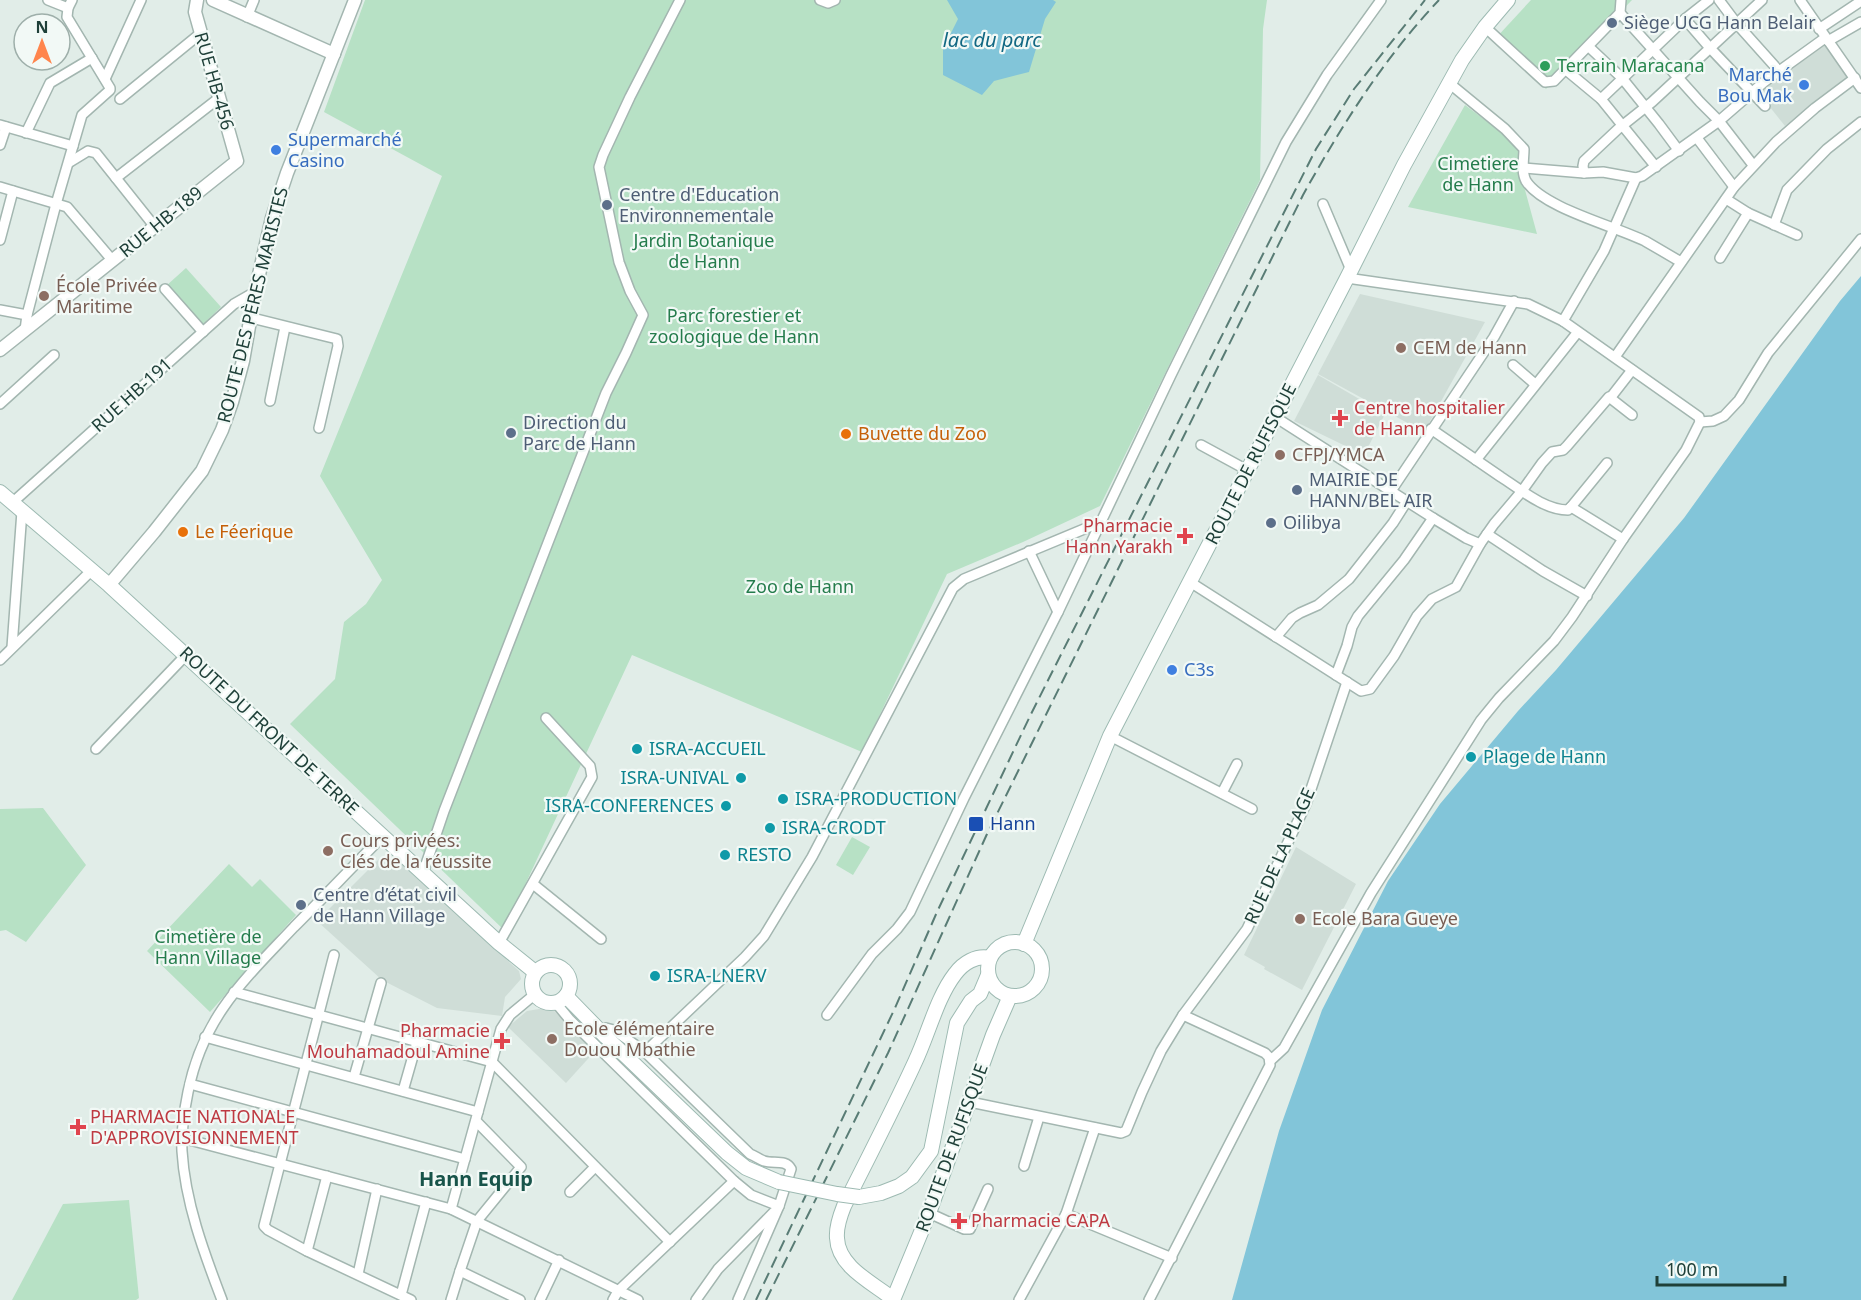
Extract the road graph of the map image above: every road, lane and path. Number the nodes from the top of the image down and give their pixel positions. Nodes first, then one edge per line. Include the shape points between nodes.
1 (48, 0) edge
2 (141, 0) edge
3 (197, 0) edge
4 (213, 0) edge
5 (254, 0) edge
6 (355, 0) edge
7 (680, 0) edge
8 (820, 0) edge
9 (835, 0) edge
10 (1381, 0) edge
11 (1508, 0) edge
12 (1621, 0) edge
13 (1708, 0) edge
14 (1719, 0) edge
15 (1762, 0) edge
16 (1804, 1) edge
17 (1861, 1) edge
18 (70, 4) edge
19 (1620, 13) junction
20 (247, 16) junction
21 (1685, 19) junction
22 (1861, 22) edge
23 (1737, 24) junction
24 (1485, 27) junction
25 (1819, 29) junction
26 (201, 33) junction
27 (1826, 39) junction
28 (1589, 47) junction
29 (1710, 48) junction
30 (1653, 49) junction
31 (334, 54) junction
32 (92, 58) junction
33 (1861, 66) edge
34 (1566, 70) junction
35 (1779, 71) junction
36 (1853, 76) junction
37 (1622, 78) junction
38 (1678, 78) junction
39 (105, 79) junction
40 (1449, 83) junction
41 (1861, 87) edge
42 (1752, 92) junction
43 (219, 98) junction
44 (120, 99) dead end
45 (1600, 99) junction
46 (1765, 106) dead end
47 (1645, 108) junction
48 (1719, 121) junction
49 (1861, 122) edge
50 (3, 126) edge
51 (1622, 126) junction
52 (26, 133) junction
53 (1697, 138) junction
54 (0, 145) edge
55 (73, 146) junction
56 (1679, 151) junction
57 (237, 161) joint
58 (70, 162) junction
59 (1753, 165) junction
60 (1656, 167) junction
61 (1523, 168) junction
62 (1584, 173) junction
63 (116, 178) junction
64 (1636, 178) junction
65 (0, 187) edge
66 (1734, 187) junction
67 (13, 191) junction
68 (1726, 199) junction
69 (56, 204) junction
70 (1323, 204) dead end
71 (1748, 213) junction
72 (1774, 225) junction
73 (155, 227) junction
74 (1615, 229) junction
75 (1797, 235) dead end
76 (0, 237) edge
77 (1861, 239) edge
78 (1720, 258) dead end
79 (113, 261) junction
80 (1681, 262) junction
81 (1349, 274) junction
82 (165, 289) dead end
83 (255, 292) junction
84 (1514, 301) junction
85 (0, 310) edge
86 (27, 315) junction
87 (252, 318) junction
88 (1563, 321) junction
89 (285, 327) junction
90 (25, 330) junction
91 (203, 332) junction
92 (1577, 333) junction
93 (0, 350) edge
94 (54, 356) dead end
95 (1615, 357) junction
96 (1513, 365) dead end
97 (1632, 370) junction
98 (1535, 384) junction
99 (1611, 397) junction
100 (270, 400) dead end
101 (0, 404) edge
102 (1632, 415) dead end
103 (1275, 417) junction
104 (1700, 422) junction
105 (319, 428) dead end
106 (1431, 429) junction
107 (1201, 445) dead end
108 (1476, 460) junction
109 (1607, 463) dead end
110 (1247, 470) junction
111 (1391, 491) junction
112 (1522, 491) junction
113 (0, 492) edge
114 (1407, 501) junction
115 (17, 506) junction
116 (1571, 507) junction
117 (1433, 518) junction
118 (1101, 522) junction
119 (1487, 534) junction
120 (1623, 539) junction
121 (1480, 544) junction
122 (1029, 550) junction
123 (91, 571) junction
124 (1190, 582) junction
125 (109, 585) junction
126 (1587, 596) junction
127 (1058, 612) junction
128 (1276, 637) junction
129 (12, 647) junction
130 (186, 655) junction
131 (0, 660) edge
132 (1336, 675) junction
133 (1347, 682) junction
134 (546, 718) dead end
135 (1110, 736) junction
136 (96, 749) dead end
137 (1237, 764) dead end
138 (1222, 793) junction
139 (1252, 809) dead end
140 (383, 836) junction
141 (423, 873) junction
142 (533, 884) junction
143 (601, 939) dead end
144 (499, 943) junction
145 (1024, 944) junction
146 (334, 955) dead end
147 (990, 958) junction
148 (535, 972) junction
149 (988, 975) junction
150 (381, 983) dead end
151 (234, 992) junction
152 (980, 993) junction
153 (1004, 993) junction
154 (534, 995) junction
155 (561, 1000) junction
156 (319, 1015) junction
157 (827, 1015) dead end
158 (1183, 1015) junction
159 (575, 1016) junction
160 (368, 1029) junction
161 (601, 1032) junction
162 (205, 1037) junction
163 (417, 1042) junction
164 (645, 1052) junction
165 (1270, 1061) junction
166 (492, 1062) junction
167 (306, 1064) junction
168 (354, 1077) junction
169 (190, 1084) junction
170 (403, 1091) junction
171 (970, 1102) junction
172 (293, 1113) junction
173 (477, 1117) junction
174 (1039, 1117) junction
175 (1095, 1128) junction
176 (182, 1138) junction
177 (465, 1159) junction
178 (280, 1164) junction
179 (1024, 1166) dead end
180 (595, 1167) junction
181 (327, 1176) junction
182 (734, 1181) junction
183 (988, 1188) dead end
184 (377, 1189) junction
185 (570, 1192) dead end
186 (426, 1202) junction
187 (779, 1206) junction
188 (451, 1209) junction
189 (928, 1214) junction
190 (1066, 1214) junction
191 (477, 1221) junction
192 (670, 1242) junction
193 (307, 1251) junction
194 (1172, 1258) junction
195 (559, 1260) junction
196 (460, 1271) junction
197 (358, 1274) junction
198 (618, 1291) junction
199 (401, 1295) junction
200 (222, 1300) edge
201 (411, 1300) edge
202 (452, 1300) edge
203 (520, 1300) edge
204 (540, 1300) edge
205 (613, 1300) edge
206 (638, 1300) edge
207 (696, 1300) edge
208 (738, 1300) edge
209 (895, 1300) edge
210 (1019, 1300) edge
211 (1149, 1300) edge

1 - 18 street
2 - 39 street
3 - 26 street, RUE HB-456 via 195,12
4 - 20 street
5 - 20 street
6 - 31 street, ROUTE DES PÈRES MARISTES
7 - 141 street via 599,167 619,262 643,315 606,393
8 - 9 street
10 - 118 street via 1327,75 1286,142
11 - 24 main road, ROUTE DE RUFISQUE
12 - 19 street
13 - 21 street
14 - 23 street
15 - 23 street
16 - 25 street
17 - 25 street
18 - 32 street via 67,17
19 - 28 street
19 - 30 street
20 - 31 street
21 - 29 street
21 - 30 street
22 - 27 street
23 - 29 street
23 - 35 street
24 - 34 street via 1545,82 1554,81
24 - 40 main road, ROUTE DE RUFISQUE
25 - 27 street
26 - 43 street, RUE HB-456
26 - 44 street
27 - 35 street
27 - 36 street
28 - 34 street
28 - 37 street
29 - 38 street
29 - 42 street
30 - 37 street
30 - 38 street
31 - 83 street, ROUTE DES PÈRES MARISTES via 287,173
32 - 39 street
32 - 52 street via 50,83
33 - 36 street
34 - 45 street
35 - 42 street
36 - 41 street
36 - 59 street
37 - 45 street
37 - 47 street
38 - 47 street
38 - 48 street
39 - 55 street via 109,93 84,111
40 - 61 street via 1524,149
40 - 81 main road, ROUTE DE RUFISQUE
42 - 46 street
42 - 48 street
43 - 57 street, RUE HB-456
43 - 63 street
45 - 51 street
47 - 51 street
47 - 56 street
48 - 53 street
48 - 59 street
49 - 72 street via 1827,149 1787,190
50 - 52 street
50 - 54 street
51 - 60 street
51 - 62 street via 1584,161
52 - 55 street
53 - 56 street
53 - 66 street
55 - 58 street
56 - 60 street
57 - 73 street, RUE HB-189
58 - 63 street via 93,151
58 - 69 street
59 - 66 street
60 - 64 street
61 - 62 street
61 - 74 street via 1526,180 1549,201
62 - 64 street
63 - 73 street
64 - 74 street
65 - 67 street
66 - 68 street
67 - 69 street
67 - 76 street
68 - 71 street
68 - 80 street
69 - 79 street via 67,207
69 - 86 street
70 - 81 street
71 - 72 street
71 - 78 street
72 - 75 street
73 - 79 street, RUE HB-189
74 - 80 street
74 - 88 street
77 - 104 street via 1768,353 1739,400 1724,416
79 - 90 street, RUE HB-189
80 - 95 street
81 - 84 street
81 - 103 main road, ROUTE DE RUFISQUE
82 - 91 street
83 - 87 street, ROUTE DES PÈRES MARISTES
83 - 91 street, RUE HB-191 via 234,304
84 - 88 street
84 - 106 street
85 - 86 street
86 - 90 street
87 - 89 street
87 - 125 street, ROUTE DES PÈRES MARISTES via 232,402 202,471
88 - 92 street
89 - 100 street
89 - 105 street via 337,339
90 - 93 street, RUE HB-189
91 - 115 street, RUE HB-191
92 - 95 street
92 - 98 street
94 - 101 street
95 - 97 street
96 - 98 street
97 - 99 street
97 - 104 street via 1699,417
98 - 108 street
99 - 102 street
99 - 112 street via 1567,446 1548,455
103 - 110 main road, ROUTE DE RUFISQUE
103 - 111 street
104 - 120 street via 1686,450
106 - 108 street
106 - 111 street
107 - 110 street
108 - 112 street
109 - 116 street
110 - 124 main road, ROUTE DE RUFISQUE
111 - 114 street
112 - 116 street via 1563,510
112 - 119 street
113 - 115 main road, ROUTE DU FRONT DE TERRE
114 - 117 street
114 - 128 street via 1349,579 1318,605 1292,618
115 - 123 main road, ROUTE DU FRONT DE TERRE
115 - 129 street
116 - 120 street
117 - 121 street
117 - 132 street via 1354,621
118 - 122 street
118 - 127 street
119 - 121 street
119 - 126 street
120 - 126 street
121 - 133 street via 1456,587 1432,599 1417,616 1370,689 1361,692
122 - 127 street
122 - 164 street via 964,579 953,588 812,857 764,936
123 - 125 main road, ROUTE DU FRONT DE TERRE
123 - 129 street
124 - 128 street
124 - 135 main road, ROUTE DE RUFISQUE
125 - 130 main road, ROUTE DU FRONT DE TERRE
126 - 165 street via 1554,641 1481,720 1371,893 1284,1048
127 - 157 street via 909,912
128 - 132 street
129 - 131 street
130 - 136 street
130 - 140 main road, ROUTE DU FRONT DE TERRE
132 - 133 street
133 - 158 street, RUE DE LA PLAGE via 1306,804 1247,929
134 - 142 street via 590,766 592,777
135 - 138 street
135 - 145 main road, ROUTE DE RUFISQUE
137 - 138 street
138 - 139 street
140 - 141 main road, ROUTE DU FRONT DE TERRE
140 - 151 street
141 - 144 main road, ROUTE DU FRONT DE TERRE
142 - 143 street
142 - 144 street
144 - 148 main road, ROUTE DU FRONT DE TERRE
145 - 147 main road via 1008,943
145 - 153 main road via 1038,955 1040,980 1028,993
146 - 156 street
147 - 149 main road
147 - 209 main road via 969,961 948,983 916,1061 838,1223 840,1253 849,1266
148 - 154 main road via 531,983
148 - 155 main road via 548,965 563,969 570,982
149 - 152 main road
149 - 153 main road
150 - 160 street
151 - 156 street
151 - 162 street
152 - 153 main road
152 - 161 main road, bridge via 957,1023 931,1151 912,1177 899,1186 859,1197 779,1182 746,1168
153 - 171 main road, ROUTE DE RUFISQUE
154 - 155 main road via 544,1002
154 - 166 street via 510,1015 501,1029
155 - 159 main road
156 - 160 street
156 - 167 street
158 - 165 street via 1265,1053
158 - 175 street, RUE DE LA PLAGE via 1161,1051 1126,1131
159 - 161 main road
159 - 182 street
160 - 163 street
160 - 168 street
161 - 164 street via 606,1028 614,1030
162 - 167 street
162 - 169 street
163 - 166 street
163 - 170 street
164 - 187 street via 750,1154 790,1165
165 - 194 street
166 - 173 street
166 - 180 street
167 - 168 street
167 - 172 street
168 - 170 street
169 - 172 street
169 - 176 street
170 - 173 street
171 - 174 street
171 - 189 main road, ROUTE DE RUFISQUE
172 - 177 street
172 - 178 street
173 - 177 street
173 - 191 street via 521,1167
174 - 175 street
174 - 179 street
175 - 190 street
176 - 178 street
176 - 200 street via 187,1187 203,1251
177 - 188 street
178 - 181 street
178 - 193 street via 264,1226
180 - 185 street
180 - 192 street
181 - 184 street
181 - 193 street
182 - 187 street via 751,1195
182 - 192 street
183 - 189 street via 970,1229
184 - 186 street
184 - 197 street
186 - 188 street
186 - 199 street
187 - 207 street via 718,1269
187 - 208 street
188 - 191 street
189 - 209 main road, ROUTE DE RUFISQUE
190 - 194 street
190 - 210 street
191 - 195 street
191 - 196 street
192 - 198 street
193 - 197 street
194 - 211 street
195 - 198 street
195 - 204 street
196 - 202 street
196 - 203 street
197 - 199 street
198 - 205 street
198 - 206 street
199 - 201 street

